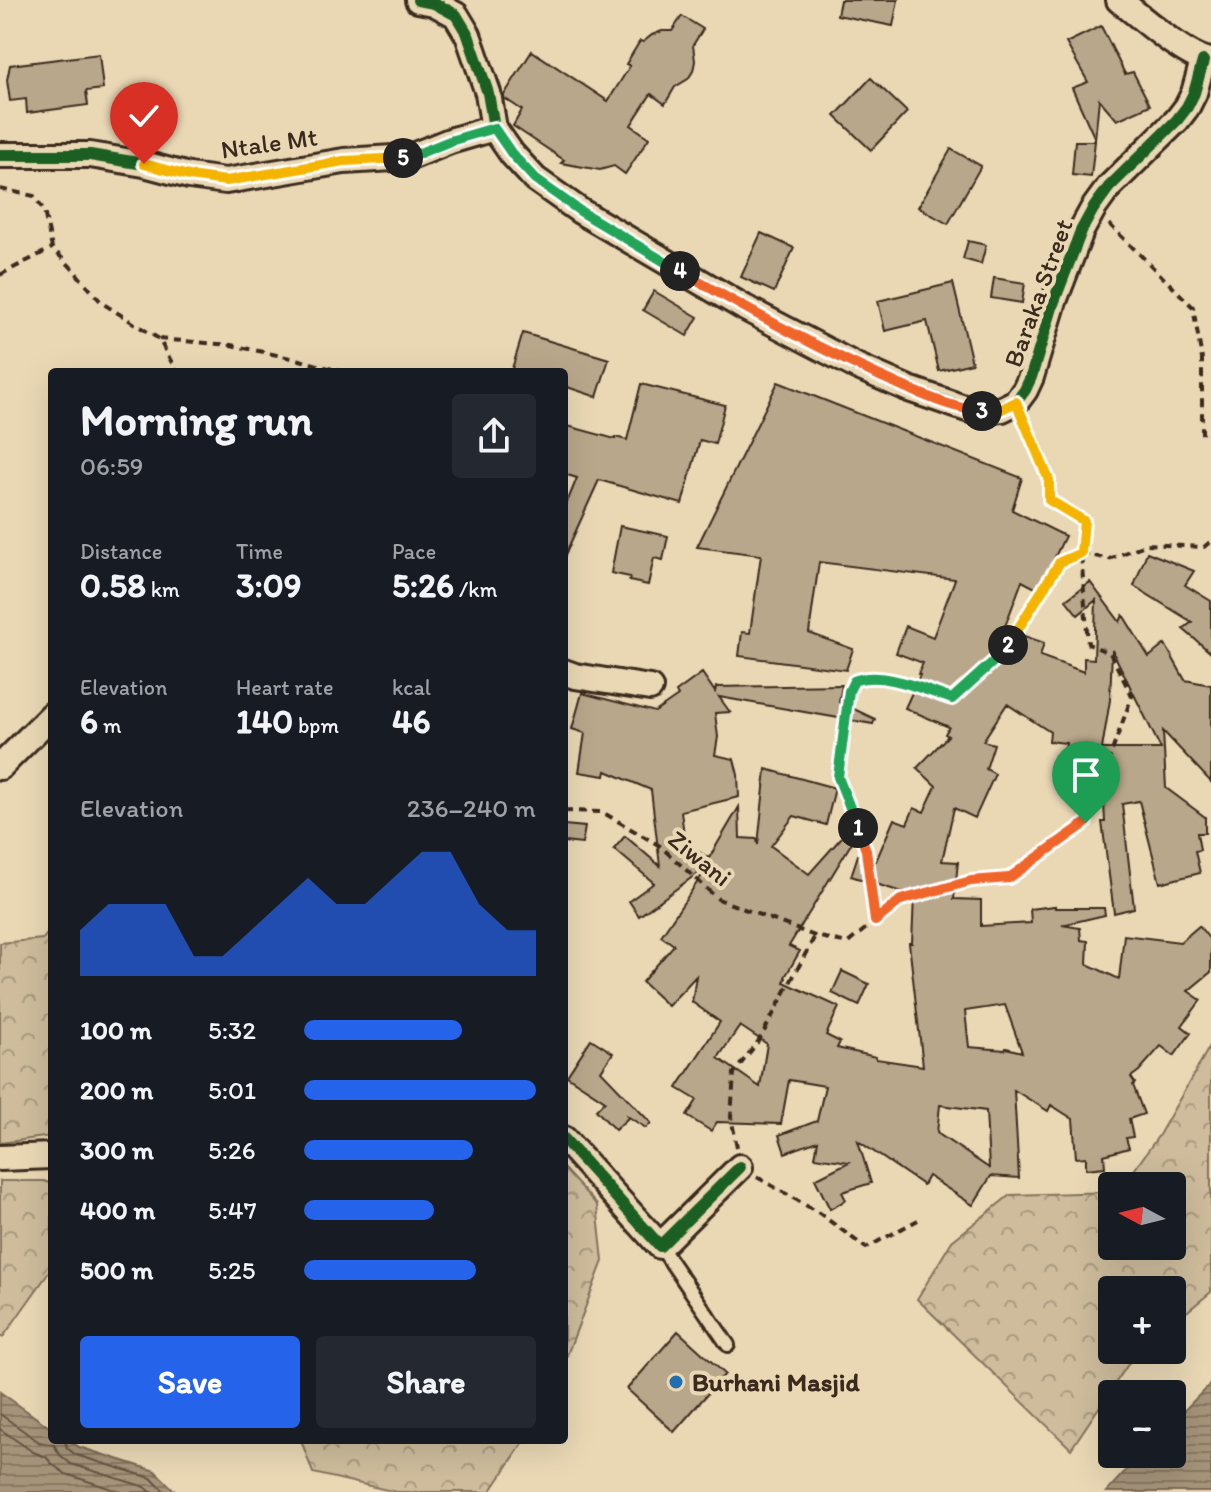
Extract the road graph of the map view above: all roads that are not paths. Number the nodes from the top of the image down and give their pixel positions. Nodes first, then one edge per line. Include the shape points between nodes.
1 (418, 0) edge
2 (1119, 0) edge
3 (1207, 61) edge
4 (494, 128) junction
5 (0, 155) edge
6 (568, 673) edge
7 (650, 688) dead end
8 (48, 719) edge
9 (0, 767) edge
10 (568, 1143) edge
11 (48, 1156) edge
12 (0, 1158) edge
13 (740, 1167) road end
14 (660, 1246) junction
15 (728, 1345) dead end

1 - 4 street via 456,15 468,35
2 - 3 street
3 - 4 street, Baraka Street via 1177,120 1093,209 1054,301 1025,390 1016,402 987,411 955,406 856,366 745,308 535,179
4 - 5 street, Ntale Mt via 410,157 344,161 226,181 90,155
6 - 7 street
8 - 9 street
10 - 14 street
11 - 12 street
13 - 14 street
14 - 15 lane

